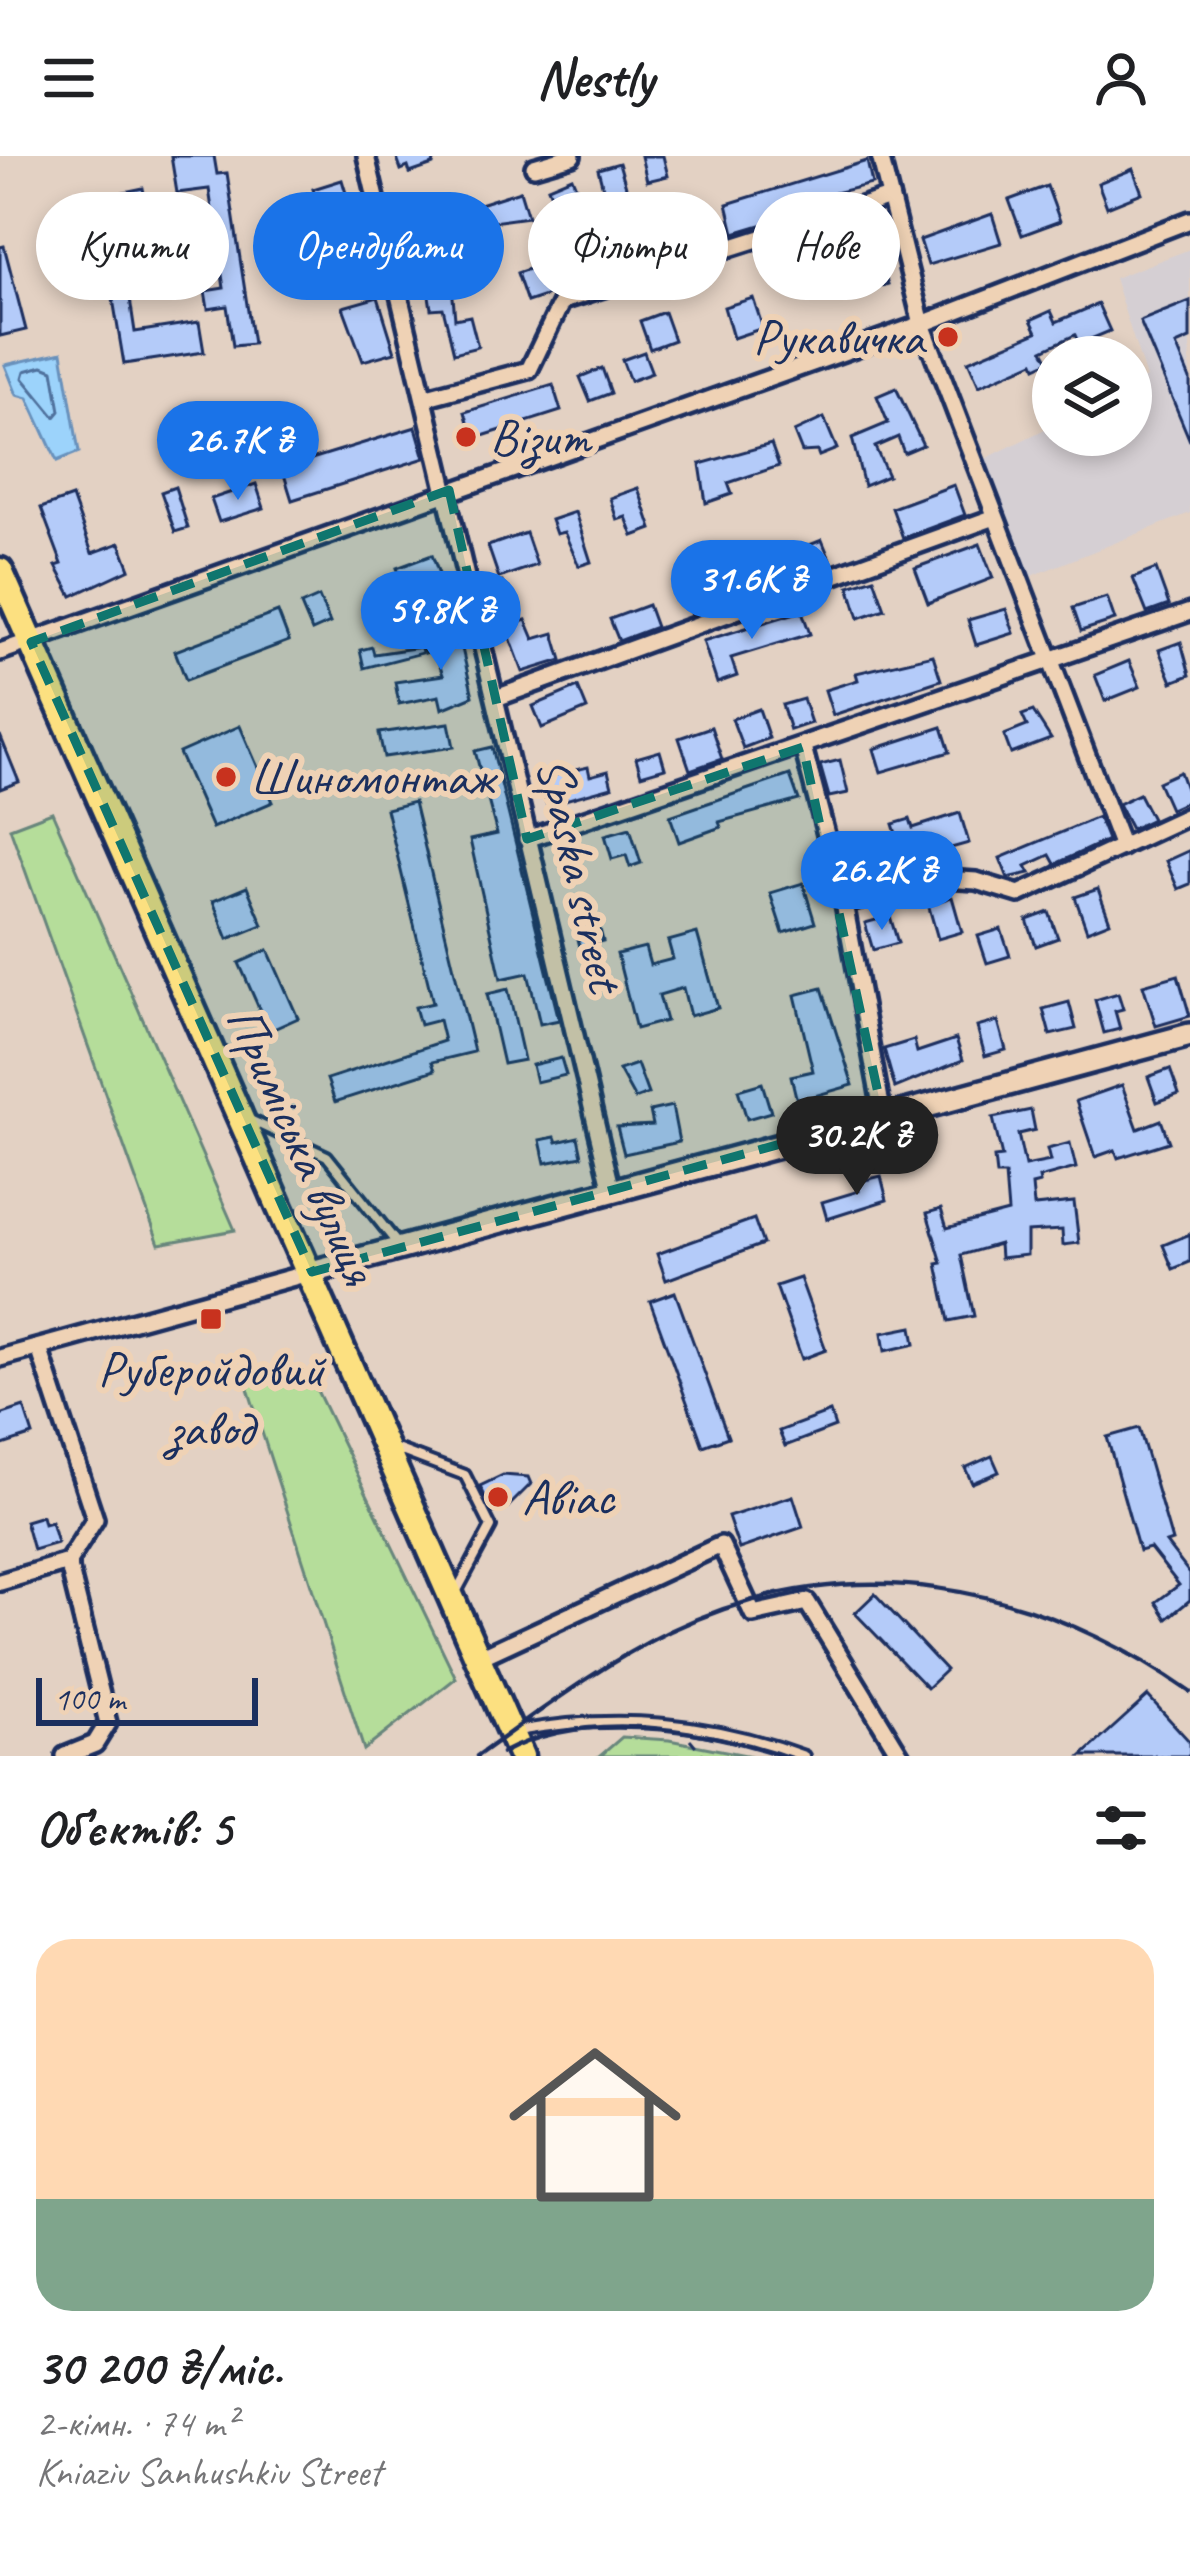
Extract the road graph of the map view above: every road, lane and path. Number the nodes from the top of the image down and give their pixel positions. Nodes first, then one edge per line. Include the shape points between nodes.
1 (366, 156) edge
2 (572, 156) edge
3 (880, 156) edge
4 (534, 167) dead end
5 (889, 192) edge
6 (1190, 220) edge
7 (900, 237) edge
8 (752, 241) edge
9 (922, 324) junction
10 (427, 397) junction
11 (449, 490) junction
12 (994, 517) junction
13 (0, 572) edge
14 (1190, 613) edge
15 (31, 643) junction
16 (0, 652) edge
17 (1050, 664) junction
18 (496, 698) junction
19 (802, 747) junction
20 (1190, 815) edge
21 (527, 839) junction
22 (1122, 847) junction
23 (844, 903) junction
24 (1190, 1035) edge
25 (238, 1114) junction
26 (883, 1116) junction
27 (612, 1191) junction
28 (400, 1248) junction
29 (312, 1273) junction
30 (39, 1348) junction
31 (0, 1358) edge
32 (382, 1444) junction
33 (68, 1562) junction
34 (0, 1582) edge
35 (451, 1601) junction
36 (476, 1658) junction
37 (681, 1724) junction
38 (515, 1744) edge
39 (65, 1756) edge
40 (704, 1756) edge
41 (804, 1756) edge
42 (901, 1756) edge

1 - 10 street, Spaska street
2 - 4 street
3 - 5 street
6 - 9 street
7 - 9 street
8 - 10 street via 562,301 529,370
9 - 11 street
9 - 12 street
10 - 11 street, Spaska street
11 - 15 street
11 - 18 street, Spaska street
12 - 17 street
12 - 18 street
13 - 15 main road, Приміська вулиця
14 - 17 street
15 - 16 street
15 - 25 main road, Приміська вулиця
17 - 19 street
17 - 22 street
18 - 21 street, Spaska street
19 - 21 street
19 - 23 street
20 - 22 street
21 - 27 street, Spaska street
22 - 23 street via 1019,894 945,879
23 - 26 street
24 - 26 main road
25 - 28 lane via 327,1156
25 - 29 main road, Приміська вулиця
26 - 27 main road
27 - 28 main road
28 - 29 main road
29 - 30 street
29 - 32 main road, Приміська вулиця
30 - 31 street
30 - 33 street via 95,1519
32 - 35 main road, Приміська вулиця
32 - 35 lane via 465,1475 490,1527
33 - 34 street
33 - 39 street via 108,1723 95,1744
35 - 36 main road, Приміська вулиця
36 - 38 main road, Приміська вулиця
36 - 42 street via 721,1544 752,1614 807,1602
37 - 38 lane via 630,1719
37 - 40 path
37 - 41 lane

